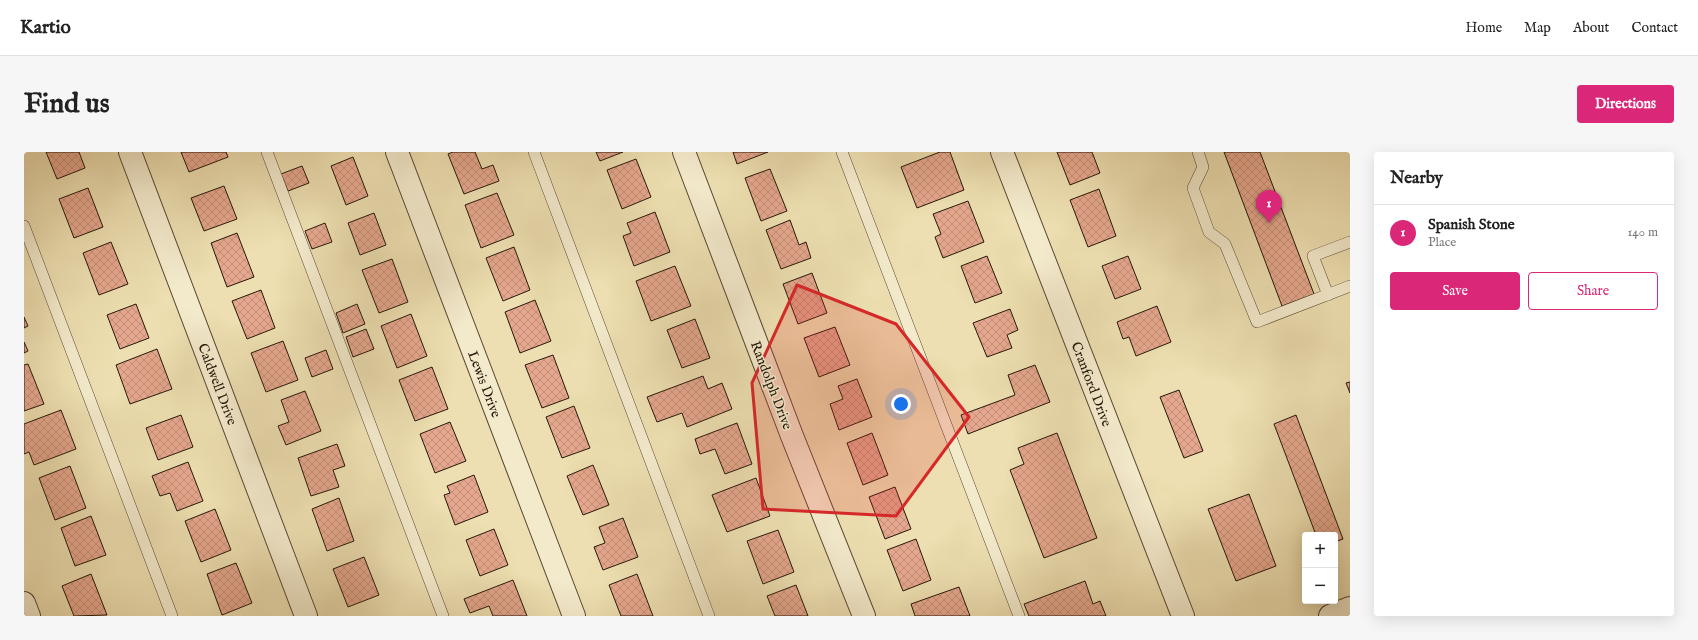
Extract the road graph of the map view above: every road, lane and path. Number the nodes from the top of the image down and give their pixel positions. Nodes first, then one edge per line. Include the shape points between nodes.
1 (130, 152) edge
2 (267, 152) edge
3 (397, 152) edge
4 (534, 152) edge
5 (684, 152) edge
6 (842, 152) edge
7 (1002, 152) edge
8 (1198, 152) edge
9 (24, 226) edge
10 (1350, 242) edge
11 (1350, 286) edge
12 (1328, 295) junction
13 (24, 603) edge
14 (1350, 608) edge
15 (29, 616) edge
16 (172, 616) edge
17 (306, 616) edge
18 (443, 616) edge
19 (574, 616) edge
20 (709, 616) edge
21 (864, 616) edge
22 (1019, 616) edge
23 (1182, 616) edge
24 (1330, 616) edge

1 - 17 street, Caldwell Drive
2 - 18 lane
3 - 19 street, Lewis Drive
4 - 20 lane
5 - 21 street, Randolph Drive via 792,436
6 - 22 lane
7 - 23 street, Cranford Drive
8 - 12 lane via 1203,167 1193,188 1209,232 1225,244 1257,322
9 - 16 lane
10 - 12 lane via 1313,256
11 - 12 lane
13 - 15 street
14 - 24 street

